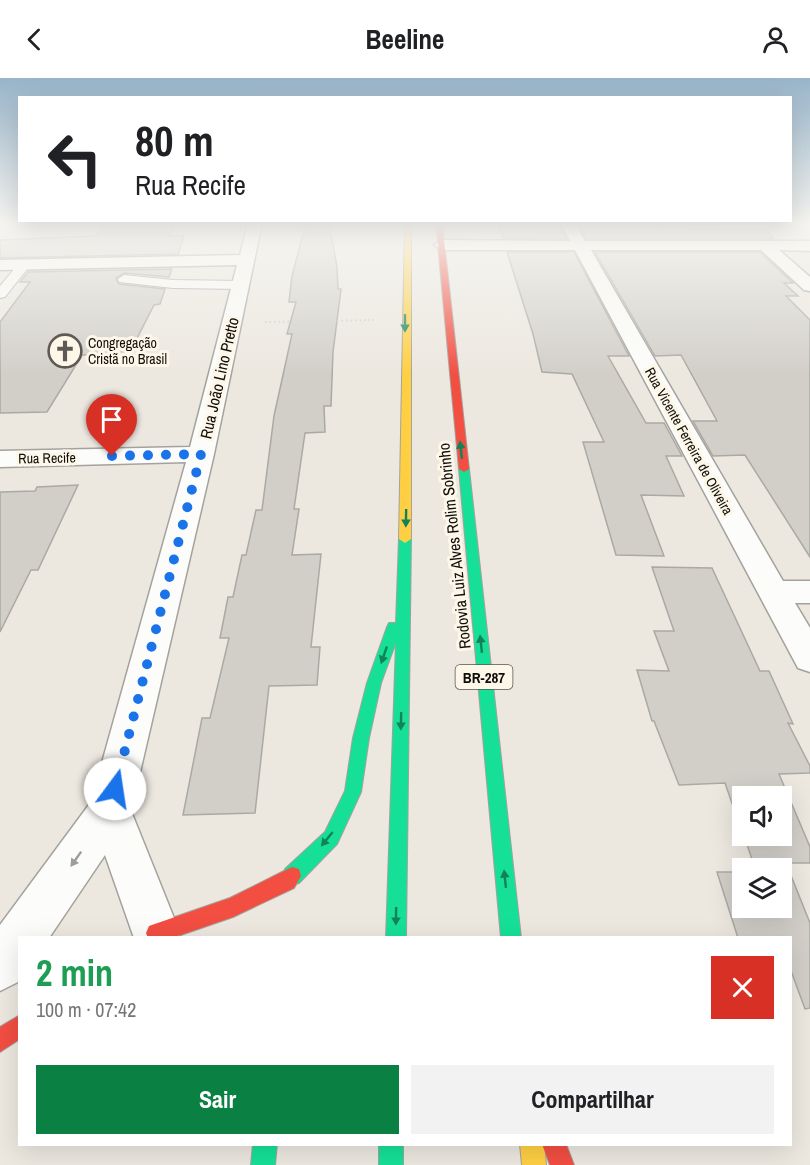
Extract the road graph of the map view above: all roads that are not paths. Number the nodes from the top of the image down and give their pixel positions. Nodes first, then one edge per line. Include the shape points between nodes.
1 (17, 274) edge
2 (234, 274) edge
3 (244, 274) edge
4 (406, 274) edge
5 (445, 274) edge
6 (597, 274) edge
7 (796, 274) edge
8 (124, 279) dead end
9 (810, 286) edge
10 (0, 294) edge
11 (201, 454) junction
12 (0, 459) edge
13 (773, 592) junction
14 (810, 592) edge
15 (404, 600) junction
16 (810, 659) edge
17 (110, 812) junction
18 (21, 936) edge
19 (155, 936) edge
20 (396, 936) edge
21 (511, 936) edge
22 (18, 941) edge
23 (0, 966) edge
24 (18, 1027) edge
25 (0, 1041) edge
26 (265, 1146) edge
27 (391, 1146) edge
28 (532, 1146) edge
29 (555, 1146) edge
30 (263, 1165) edge
31 (391, 1165) edge
32 (534, 1165) edge
33 (562, 1165) edge

1 - 10 lane
2 - 8 lane via 173,284
3 - 11 street, Rua João Lino Pretto
4 -> 15 main road
21 -> 5 main road, Rodovia Luiz Alves Rolim Sobrinho / BR-287
6 - 13 street, Rua Vicente Ferreira de Oliveira
7 - 9 street
11 - 12 street, Rua Recife
11 - 17 street, Rua João Lino Pretto
13 - 14 street
13 - 16 street, Rua Vicente Ferreira de Oliveira
15 -> 19 main road via 374,683 353,792 331,838 287,881 233,907
15 -> 20 main road
17 -> 18 street, Rua João Lino Pretto
17 - 19 street
22 - 23 street, Rua João Lino Pretto
24 - 25 main road
26 - 30 main road
27 - 31 main road
28 - 32 main road
29 - 33 main road

